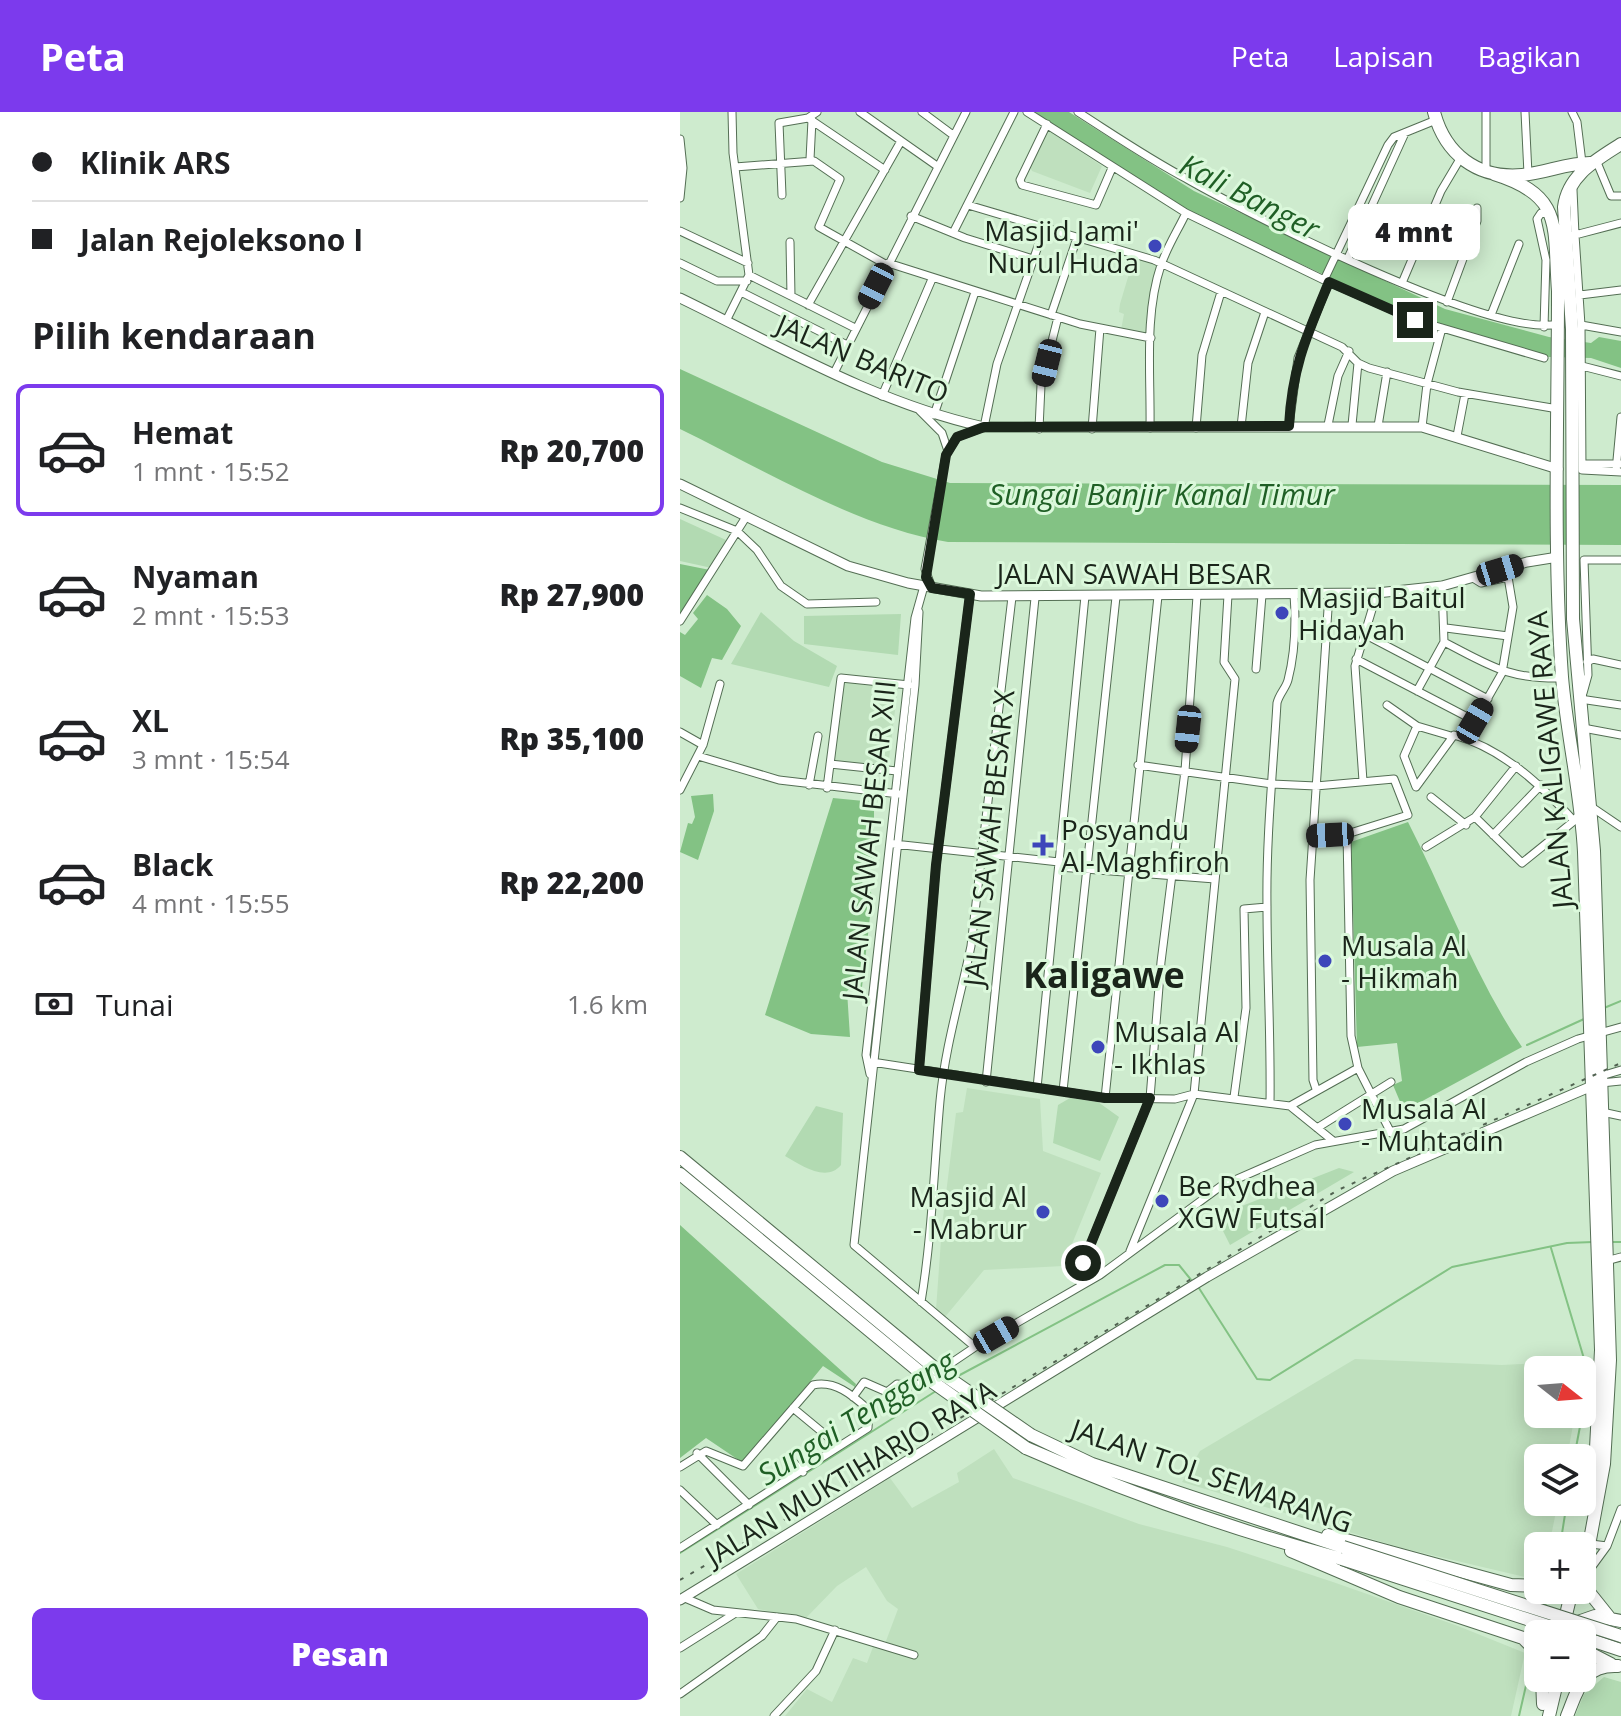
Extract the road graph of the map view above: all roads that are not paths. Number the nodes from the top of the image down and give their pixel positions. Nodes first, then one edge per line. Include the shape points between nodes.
1 (732, 112) edge
2 (860, 112) edge
3 (922, 112) edge
4 (966, 112) edge
5 (1014, 112) edge
6 (1027, 112) edge
7 (1078, 112) edge
8 (1486, 112) edge
9 (1525, 112) edge
10 (1572, 112) edge
11 (812, 116) edge
12 (1435, 116) edge
13 (1047, 124) junction
14 (953, 135) junction
15 (1400, 135) junction
16 (680, 139) edge
17 (901, 141) junction
18 (1621, 144) edge
19 (810, 159) junction
20 (1460, 159) junction
21 (779, 161) junction
22 (1587, 165) junction
23 (937, 166) junction
24 (735, 167) junction
25 (1112, 168) junction
26 (885, 170) junction
27 (1490, 173) junction
28 (1528, 174) junction
29 (782, 195) dead end
30 (1621, 196) edge
31 (680, 198) edge
32 (968, 205) junction
33 (1477, 208) dead end
34 (1186, 213) junction
35 (1550, 214) junction
36 (1564, 215) junction
37 (911, 216) junction
38 (1621, 223) edge
39 (1044, 229) junction
40 (680, 231) edge
41 (953, 233) junction
42 (1571, 236) junction
43 (1077, 238) junction
44 (790, 242) dead end
45 (845, 244) junction
46 (1519, 244) dead end
47 (1549, 246) junction
48 (1335, 254) junction
49 (1348, 258) junction
50 (1033, 259) junction
51 (1573, 259) junction
52 (680, 263) edge
53 (748, 263) junction
54 (887, 264) junction
55 (1162, 264) junction
56 (748, 278) junction
57 (932, 279) junction
58 (1326, 279) junction
59 (1402, 283) junction
60 (1621, 290) edge
61 (741, 292) junction
62 (975, 292) junction
63 (1221, 292) junction
64 (1580, 295) junction
65 (791, 296) junction
66 (680, 298) edge
67 (1447, 302) junction
68 (1016, 304) junction
69 (808, 305) junction
70 (1265, 312) junction
71 (1491, 315) junction
72 (1055, 316) junction
73 (726, 321) junction
74 (1544, 327) junction
75 (1558, 327) junction
76 (855, 328) junction
77 (1100, 328) junction
78 (1442, 328) junction
79 (1578, 329) junction
80 (1309, 332) junction
81 (1621, 332) edge
82 (1151, 338) junction
83 (847, 345) junction
84 (1349, 351) junction
85 (1551, 358) junction
86 (1358, 363) junction
87 (1579, 363) junction
88 (1387, 372) junction
89 (834, 373) junction
90 (1621, 376) edge
91 (1427, 384) junction
92 (1465, 394) junction
93 (882, 396) junction
94 (1558, 409) junction
95 (920, 411) junction
96 (934, 416) junction
97 (1621, 417) edge
98 (1328, 425) junction
99 (1352, 425) junction
100 (1289, 426) junction
101 (1378, 426) junction
102 (984, 427) junction
103 (1241, 427) junction
104 (1422, 427) junction
105 (1150, 428) junction
106 (1196, 428) junction
107 (1039, 429) junction
108 (1092, 429) junction
109 (1457, 436) junction
110 (946, 455) junction
111 (1618, 468) edge
112 (1558, 473) junction
113 (680, 484) edge
114 (680, 508) edge
115 (746, 517) junction
116 (737, 531) junction
117 (1558, 552) junction
118 (1621, 560) edge
119 (926, 566) junction
120 (1473, 578) junction
121 (908, 583) junction
122 (1442, 586) junction
123 (928, 587) junction
124 (1377, 593) junction
125 (970, 594) junction
126 (1294, 594) junction
127 (1329, 594) junction
128 (1228, 595) junction
129 (1262, 595) junction
130 (1085, 596) junction
131 (1158, 596) junction
132 (1197, 596) junction
133 (1012, 597) junction
134 (1116, 597) junction
135 (1035, 598) junction
136 (876, 602) dead end
137 (680, 621) edge
138 (1446, 628) junction
139 (1364, 634) junction
140 (1508, 636) junction
141 (1444, 642) junction
142 (1356, 659) junction
143 (1587, 662) junction
144 (1621, 665) edge
145 (1256, 669) dead end
146 (1429, 669) junction
147 (1502, 673) junction
148 (1562, 678) junction
149 (720, 684) dead end
150 (911, 685) junction
151 (1417, 691) junction
152 (1488, 699) junction
153 (1581, 699) junction
154 (1387, 705) dead end
155 (1621, 705) edge
156 (1475, 721) junction
157 (1417, 726) junction
158 (1583, 728) junction
159 (680, 732) edge
160 (1621, 735) edge
161 (818, 736) dead end
162 (1451, 736) junction
163 (1465, 738) junction
164 (703, 745) junction
165 (698, 756) junction
166 (830, 764) junction
167 (1138, 765) junction
168 (1516, 766) junction
169 (897, 771) junction
170 (1185, 771) junction
171 (1225, 777) junction
172 (1363, 781) junction
173 (1272, 784) junction
174 (809, 785) junction
175 (1541, 785) junction
176 (1316, 786) junction
177 (827, 788) junction
178 (680, 790) edge
179 (899, 794) junction
180 (1431, 797) dead end
181 (1582, 813) junction
182 (1475, 817) junction
183 (1466, 825) junction
184 (1621, 827) edge
185 (1347, 834) junction
186 (1493, 835) junction
187 (1312, 836) junction
188 (894, 844) junction
189 (1426, 847) dead end
190 (938, 849) junction
191 (980, 854) junction
192 (1006, 859) junction
193 (1059, 864) junction
194 (1086, 869) junction
195 (1127, 873) junction
196 (1172, 875) junction
197 (1215, 879) junction
198 (1267, 907) junction
199 (1594, 1021) junction
200 (1621, 1027) edge
201 (865, 1061) junction
202 (878, 1062) junction
203 (1358, 1068) junction
204 (919, 1070) junction
205 (1621, 1070) edge
206 (870, 1074) junction
207 (943, 1075) junction
208 (1601, 1078) junction
209 (1621, 1081) edge
210 (986, 1082) junction
211 (1391, 1082) dead end
212 (1037, 1088) junction
213 (1316, 1089) junction
214 (1063, 1091) junction
215 (1194, 1094) junction
216 (1372, 1095) junction
217 (1234, 1097) junction
218 (1105, 1098) junction
219 (1150, 1098) junction
220 (1270, 1103) junction
221 (1290, 1106) junction
222 (1602, 1112) junction
223 (1621, 1116) edge
224 (1317, 1128) junction
225 (1391, 1133) junction
226 (1332, 1140) junction
227 (680, 1157) edge
228 (680, 1174) edge
229 (1600, 1190) junction
230 (1130, 1253) junction
231 (1621, 1257) edge
232 (1604, 1261) junction
233 (1087, 1281) junction
234 (921, 1302) junction
235 (975, 1347) junction
236 (1610, 1353) edge
237 (932, 1374) junction
238 (857, 1391) junction
239 (793, 1408) junction
240 (1028, 1441) junction
241 (839, 1446) junction
242 (697, 1453) junction
243 (790, 1459) dead end
244 (680, 1467) edge
245 (803, 1472) junction
246 (680, 1490) edge
247 (749, 1505) junction
248 (1621, 1509) edge
249 (1270, 1522) junction
250 (717, 1525) junction
251 (1589, 1532) edge
252 (1266, 1538) junction
253 (1607, 1546) junction
254 (680, 1548) edge
255 (1596, 1548) edge
256 (1343, 1553) junction
257 (1596, 1562) edge
258 (1524, 1584) edge
259 (682, 1599) edge
260 (1596, 1599) edge
261 (734, 1614) junction
262 (777, 1617) junction
263 (1615, 1619) edge
264 (1534, 1620) edge
265 (1582, 1620) edge
266 (835, 1630) junction
267 (1621, 1636) edge
268 (1524, 1640) edge
269 (1596, 1642) edge
270 (680, 1648) edge
271 (1621, 1650) edge
272 (914, 1655) dead end
273 (1596, 1656) edge
274 (1619, 1667) edge
275 (1543, 1692) edge
276 (1548, 1692) edge
277 (1552, 1692) edge
278 (680, 1694) edge
279 (1544, 1712) edge
280 (774, 1716) edge
281 (1567, 1716) edge

1 - 24 street
2 - 17 street
3 - 14 street
4 - 14 street
5 - 32 street
6 - 13 street
7 - 48 street via 1210,193
8 - 27 street
9 - 28 street
10 - 22 street
11 - 19 street
11 - 21 street via 779,122
11 - 26 street
12 - 15 street
12 - 20 highway
13 - 25 street
13 - 25 street via 1022,185 1096,205
14 - 23 street
15 - 48 street
15 - 49 street
16 - 31 street
17 - 23 street
17 - 26 street
18 - 22 highway
19 - 21 street
19 - 45 street via 840,179 820,228
20 - 27 highway
20 - 59 street
21 - 24 street
21 - 29 street
22 - 28 highway
22 - 30 street via 1611,196
22 - 36 highway, JALAN KALIGAWE RAYA via 1568,189
22 - 42 street via 1572,196
23 - 37 street
24 - 53 street
25 - 34 street
26 - 45 street
27 - 28 highway
27 - 35 highway via 1532,188
32 - 39 street
32 - 41 street
33 - 67 street
34 - 55 street
34 - 58 street
35 - 36 highway via 1558,209
35 - 47 highway, JALAN KALIGAWE RAYA
36 - 42 highway, JALAN KALIGAWE RAYA
37 - 41 street
37 - 54 street
38 - 42 street
39 - 43 street
39 - 50 street
40 - 53 street
41 - 50 street
42 - 51 highway, JALAN KALIGAWE RAYA
43 - 55 street
43 - 72 street
44 - 65 street
45 - 54 street
45 - 69 street
46 - 71 street
47 - 74 street
47 - 75 highway, JALAN KALIGAWE RAYA
48 - 49 street
48 - 58 street
49 - 59 street
50 - 68 street
51 - 64 street
51 - 79 highway, JALAN KALIGAWE RAYA
52 - 56 street via 717,281
53 - 56 street
54 - 57 street
54 - 76 street
55 - 63 street
55 - 82 street
56 - 61 street
56 - 65 street
57 - 62 street
57 - 93 street
58 - 78 street
58 - 80 street
59 - 67 street
60 - 64 street
61 - 73 street
61 - 83 street
62 - 68 street
62 - 96 street
63 - 70 street
63 - 106 street via 1202,355
64 - 79 street
65 - 69 street
66 - 73 street, JALAN BARITO
67 - 71 street
68 - 72 street
68 - 102 street
69 - 76 street
70 - 80 street
70 - 103 street via 1248,363
71 - 74 street
72 - 77 street
72 - 107 street via 1041,385
73 - 89 street, JALAN BARITO
74 - 75 street
75 - 85 highway, JALAN KALIGAWE RAYA
76 - 83 street
77 - 82 street
77 - 108 street
78 - 85 street
78 - 91 street
79 - 81 street
79 - 87 highway, JALAN KALIGAWE RAYA
80 - 84 street
80 - 100 street via 1293,375
82 - 105 street
83 - 89 street
84 - 86 street
84 - 98 street
85 - 94 highway, JALAN KALIGAWE RAYA
86 - 88 street
86 - 99 street
87 - 90 street
87 - 111 street via 1585,473
87 - 153 highway, JALAN KALIGAWE RAYA via 1573,619
88 - 91 street
88 - 101 street
89 - 93 street, JALAN BARITO
91 - 92 street
91 - 104 street
92 - 94 street
92 - 109 street
93 - 95 street, JALAN BARITO
94 - 112 highway, JALAN KALIGAWE RAYA
95 - 96 street, JALAN BARITO
95 - 110 street via 942,433
96 - 102 street, JALAN BARITO
97 - 111 street
98 - 99 street, JALAN BARITO
98 - 100 street, JALAN BARITO
99 - 101 street, JALAN BARITO
100 - 103 street, JALAN BARITO
101 - 104 street, JALAN BARITO
102 - 107 street, JALAN BARITO
102 - 110 street via 957,437
103 - 106 street, JALAN BARITO
104 - 109 street, JALAN BARITO
105 - 106 street, JALAN BARITO
105 - 108 street, JALAN BARITO
107 - 108 street, JALAN BARITO
109 - 112 street, JALAN BARITO
110 - 119 street
112 - 117 highway, JALAN KALIGAWE RAYA
113 - 115 street, JALAN SAWAH BESAR
114 - 116 street
115 - 116 street
115 - 121 street, JALAN SAWAH BESAR via 848,566
116 - 136 street via 781,586 807,604
116 - 137 street
117 - 120 street, JALAN SAWAH BESAR
117 - 148 highway, JALAN KALIGAWE RAYA
118 - 143 street via 1584,560
119 - 121 street
119 - 123 street
120 - 122 street, JALAN SAWAH BESAR
120 - 140 street via 1481,583 1508,577 1513,607
121 - 123 street, JALAN SAWAH BESAR
122 - 124 street, JALAN SAWAH BESAR
122 - 138 street
123 - 125 street, JALAN SAWAH BESAR
123 - 150 street, JALAN SAWAH BESAR XIII via 915,618
124 - 127 street, JALAN SAWAH BESAR
124 - 139 street
125 - 133 street, JALAN SAWAH BESAR
125 - 190 street
126 - 127 street, JALAN SAWAH BESAR
126 - 129 street, JALAN SAWAH BESAR
126 - 173 street via 1295,630 1288,683 1277,703
127 - 176 street
128 - 129 street, JALAN SAWAH BESAR
128 - 132 street, JALAN SAWAH BESAR
128 - 171 street via 1224,662 1235,679
129 - 145 street
130 - 134 street, JALAN SAWAH BESAR
130 - 135 street, JALAN SAWAH BESAR
130 - 193 street
131 - 132 street, JALAN SAWAH BESAR
131 - 134 street, JALAN SAWAH BESAR
131 - 167 street
132 - 170 street
133 - 135 street, JALAN SAWAH BESAR
133 - 191 street
134 - 194 street
135 - 192 street, JALAN SAWAH BESAR X
138 - 140 street
138 - 141 street
139 - 142 street
139 - 146 street
140 - 147 street
141 - 146 street
141 - 147 street
142 - 151 street
142 - 172 street
143 - 144 street
143 - 153 street
146 - 151 street
146 - 152 street
147 - 148 street
147 - 152 street
148 - 181 highway, JALAN KALIGAWE RAYA
149 - 164 street
150 - 166 street via 841,678
150 - 169 street, JALAN SAWAH BESAR XIII
150 - 179 street, JALAN SAWAH BESAR XIII
151 - 156 street
152 - 156 street
153 - 155 street
153 - 158 highway, JALAN KALIGAWE RAYA
154 - 157 street
156 - 163 street
157 - 162 street
157 - 162 street via 1404,756 1416,787
158 - 160 street
158 - 181 highway, JALAN KALIGAWE RAYA
159 - 164 street
161 - 174 street
162 - 163 street
163 - 168 street
164 - 165 street
165 - 174 street
165 - 178 street
166 - 169 street
166 - 177 street
167 - 170 street
167 - 195 street
168 - 175 street
168 - 182 street
169 - 179 street, JALAN SAWAH BESAR XIII
170 - 171 street
170 - 196 street
171 - 173 street
171 - 197 street
172 - 176 street
172 - 185 street via 1394,779 1408,815
173 - 176 street
173 - 198 street
174 - 177 street
175 - 181 street
175 - 186 street
176 - 187 street
177 - 179 street
179 - 188 street, JALAN SAWAH BESAR XIII
180 - 183 street
181 - 184 street
181 - 186 street via 1522,863
181 - 199 highway, JALAN KALIGAWE RAYA
182 - 183 street
182 - 186 street
183 - 189 street
185 - 187 street
185 - 203 street via 1350,1012
187 - 213 street
188 - 190 street
188 - 201 street, JALAN SAWAH BESAR XIII
188 - 202 street, JALAN SAWAH BESAR XIII
190 - 191 street
190 - 204 street
191 - 192 street
191 - 207 street via 971,946
192 - 193 street
192 - 210 street, JALAN SAWAH BESAR X
193 - 194 street
193 - 212 street
194 - 195 street
194 - 214 street
195 - 196 street
195 - 218 street
196 - 197 street
196 - 219 street
197 - 215 street
198 - 217 street via 1244,909 1246,1008
198 - 220 street
199 - 200 street
199 - 208 highway, JALAN KALIGAWE RAYA
199 - 208 highway, JALAN KALIGAWE RAYA
199 - 225 street
201 - 202 street
201 - 206 street, JALAN SAWAH BESAR XIII
202 - 204 street
202 - 206 street, JALAN SAWAH BESAR XIII
203 - 213 street
203 - 216 street
204 - 207 street
205 - 208 street
206 - 234 street, JALAN SAWAH BESAR XIII via 854,1245
207 - 210 street
207 - 234 street
208 - 209 street
208 - 222 highway
208 - 229 highway
208 - 259 street, JALAN MUKTIHARJO RAYA via 1393,1171 1207,1277
210 - 212 street
211 - 216 street
212 - 214 street
213 - 221 street
214 - 218 street
215 - 217 street
215 - 219 street
215 - 230 street
216 - 224 street
216 - 225 street
217 - 220 street
218 - 219 street
219 - 233 street via 1083,1263
220 - 221 street
221 - 224 street
222 - 223 street
222 - 229 highway
224 - 226 street
225 - 226 street
226 - 230 street via 1221,1186
227 - 237 highway, JALAN TOL SEMARANG
228 - 237 highway, JALAN TOL SEMARANG
229 - 232 highway
230 - 233 street
231 - 232 street
232 - 236 highway
233 - 235 street
234 - 235 street
235 - 238 street via 920,1385 883,1392 864,1382
236 - 251 highway
237 - 240 highway, JALAN TOL SEMARANG, bridge
238 - 239 street via 819,1384
238 - 241 street via 870,1423
239 - 241 street
239 - 242 street via 743,1466 706,1451
240 - 249 highway, JALAN TOL SEMARANG
240 - 252 highway, JALAN TOL SEMARANG via 1088,1475
241 - 245 street
242 - 244 street
242 - 247 street
243 - 245 street
245 - 247 street
246 - 250 street
247 - 250 street
248 - 253 street
249 - 256 highway, JALAN TOL SEMARANG
249 - 258 highway
250 - 254 street
252 - 256 highway, JALAN TOL SEMARANG
252 - 268 highway via 1399,1597
253 - 255 street
253 - 257 street
256 - 264 highway, JALAN TOL SEMARANG, bridge
256 - 267 highway, JALAN TOL SEMARANG, bridge
259 - 261 street
260 - 263 highway
261 - 262 street
261 - 270 street
262 - 266 street
262 - 278 street via 762,1636
263 - 265 highway
266 - 272 street
266 - 280 street via 816,1671
269 - 271 highway
273 - 274 highway
274 - 281 highway via 1601,1666 1587,1674
275 - 279 highway
276 - 279 highway
277 - 279 highway

